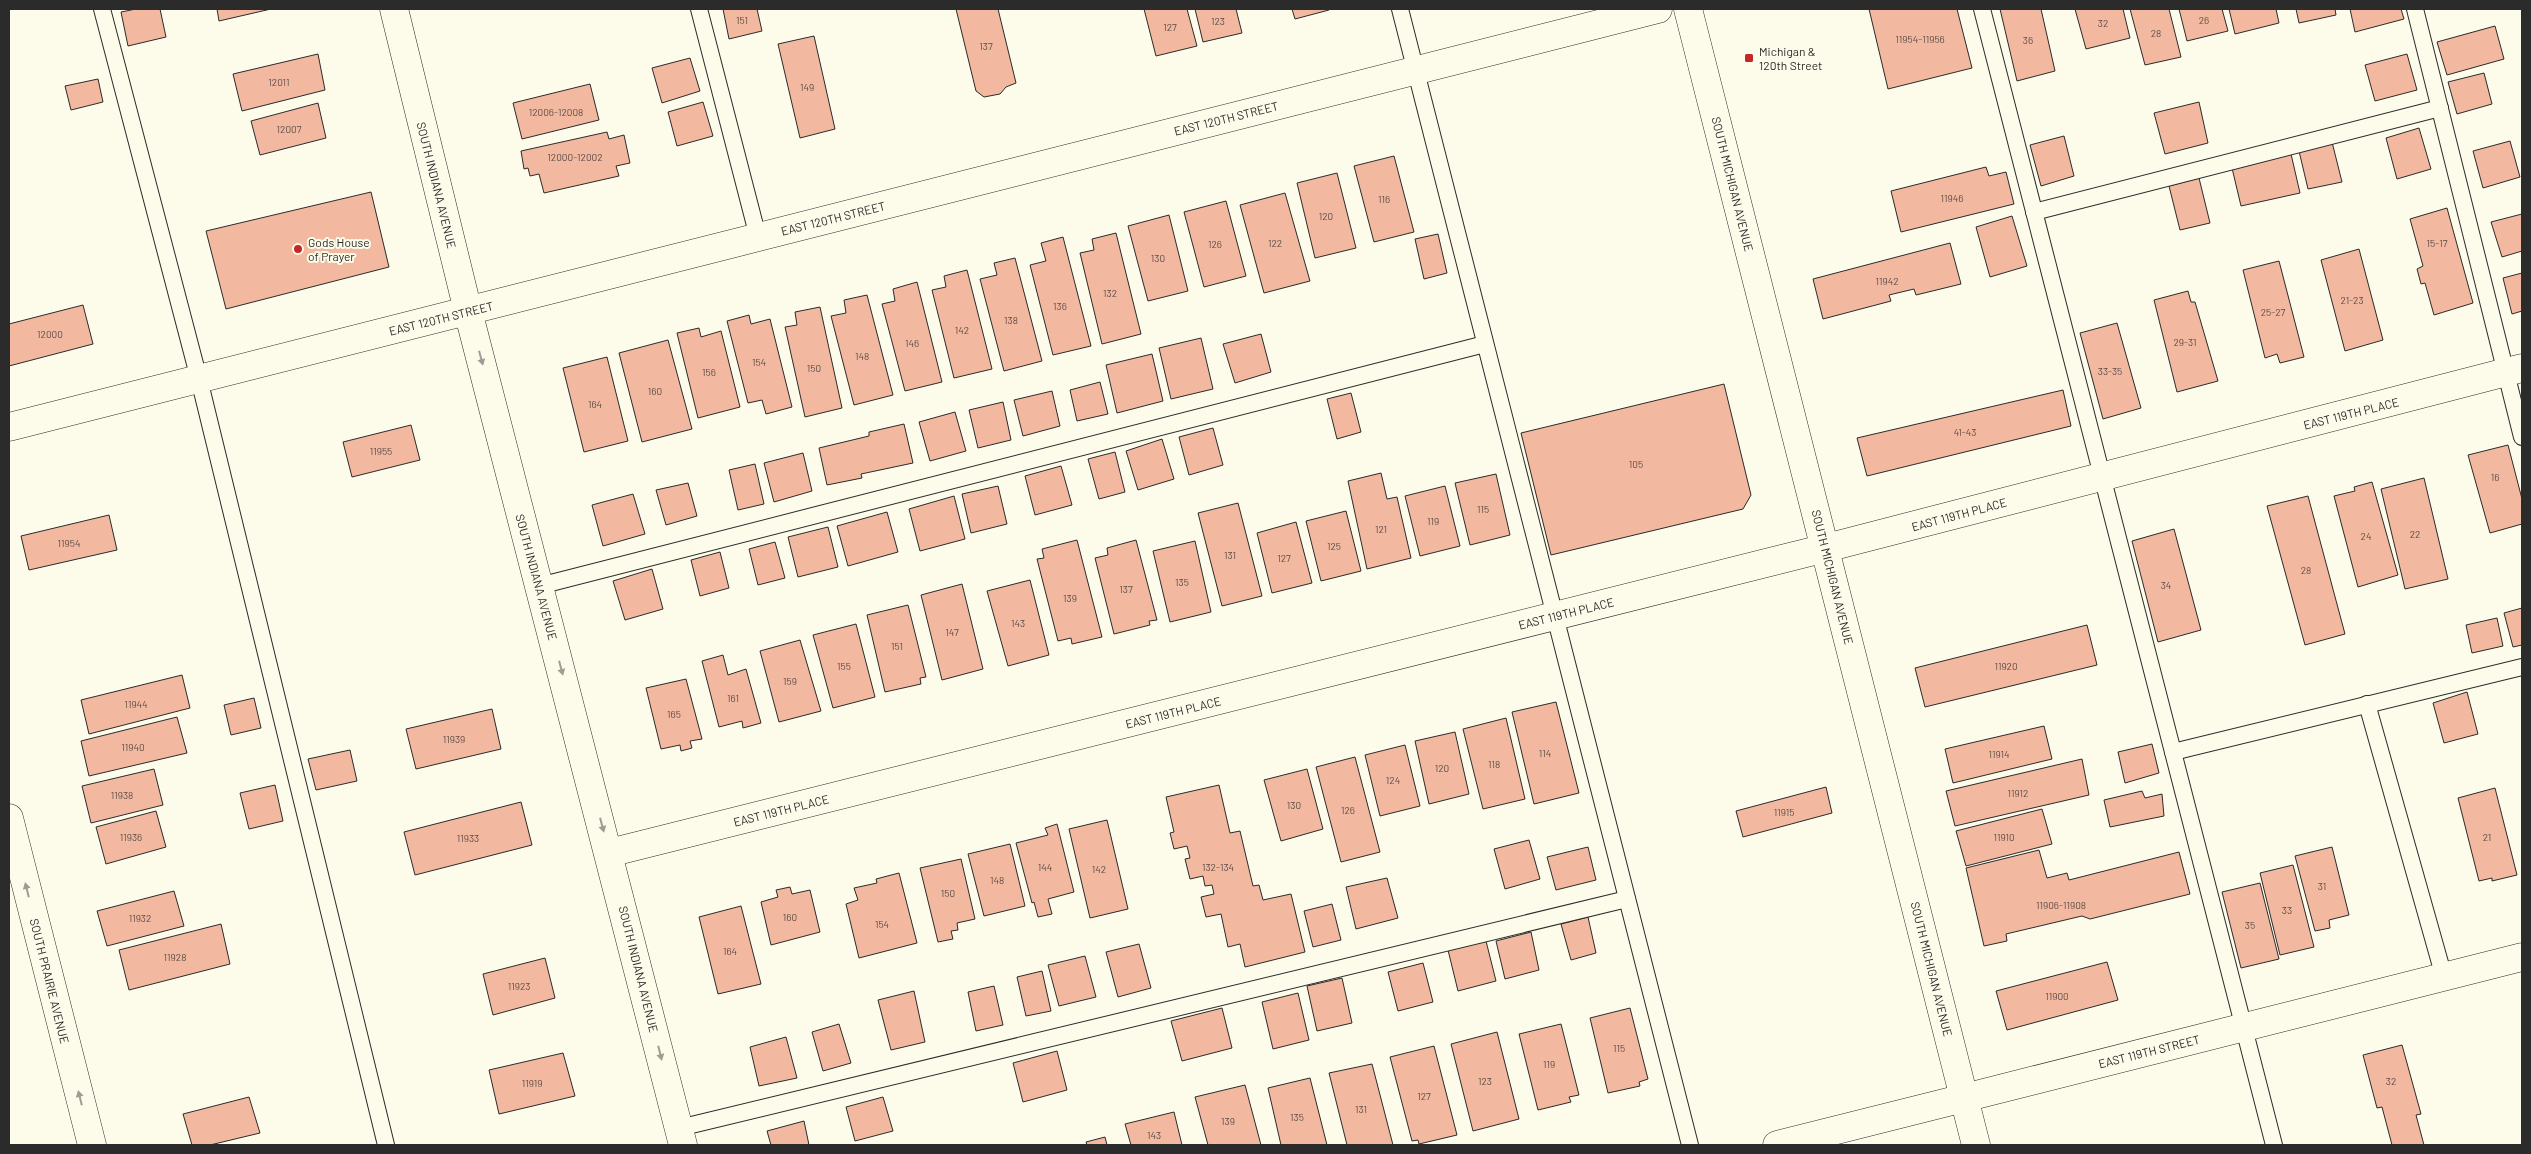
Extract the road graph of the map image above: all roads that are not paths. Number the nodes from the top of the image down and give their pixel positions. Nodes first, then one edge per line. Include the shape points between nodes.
1 (102, 9) edge
2 (394, 9) edge
3 (699, 9) edge
4 (1400, 9) edge
5 (1658, 9) edge
6 (1688, 9) edge
7 (1982, 9) edge
8 (2415, 9) edge
9 (1416, 70) junction
10 (2440, 108) junction
11 (2034, 212) junction
12 (758, 237) junction
13 (468, 311) junction
14 (1485, 344) junction
15 (2514, 370) edge
16 (198, 379) junction
17 (9, 427) edge
18 (2522, 437) edge
19 (2102, 477) junction
20 (1826, 548) junction
21 (540, 586) junction
22 (1555, 616) junction
23 (2522, 667) edge
24 (2367, 704) junction
25 (2173, 752) junction
26 (9, 818) edge
27 (609, 853) junction
28 (1627, 899) junction
29 (2522, 957) edge
30 (2444, 977) junction
31 (2244, 1027) junction
32 (1964, 1098) junction
33 (681, 1137) edge
34 (92, 1145) edge
35 (386, 1145) edge
36 (1690, 1145) edge
37 (1777, 1145) edge
38 (1976, 1145) edge
39 (2274, 1145) edge

1 - 16 lane
2 - 13 street, SOUTH INDIANA AVENUE
3 - 12 lane
4 - 9 lane
5 - 9 street, EAST 120TH STREET
6 - 20 street, SOUTH MICHIGAN AVENUE
7 - 11 lane
8 - 10 lane
9 - 12 street, EAST 120TH STREET
9 - 14 lane
10 - 11 lane
10 - 15 lane
11 - 19 lane
12 - 13 street, EAST 120TH STREET
13 - 16 street, EAST 120TH STREET
13 -> 21 street, SOUTH INDIANA AVENUE
14 - 21 lane
14 - 22 lane
15 - 18 lane
15 - 19 street, EAST 119TH PLACE
16 - 17 street, EAST 120TH STREET
16 - 35 lane
19 - 20 street, EAST 119TH PLACE
19 - 25 lane
20 - 22 street, EAST 119TH PLACE
20 - 32 street, SOUTH MICHIGAN AVENUE
21 -> 27 street, SOUTH INDIANA AVENUE
22 - 27 street, EAST 119TH PLACE
22 - 28 lane
23 - 24 lane
24 - 25 lane
24 - 30 lane
25 - 31 lane
34 -> 26 street, SOUTH PRAIRIE AVENUE
27 -> 33 street, SOUTH INDIANA AVENUE
28 - 33 lane
28 - 36 lane
29 - 30 street, EAST 119TH STREET
30 - 31 street, EAST 119TH STREET
31 - 32 street, EAST 119TH STREET
31 - 39 lane
32 - 37 street, EAST 119TH STREET
32 - 38 street, SOUTH MICHIGAN AVENUE

